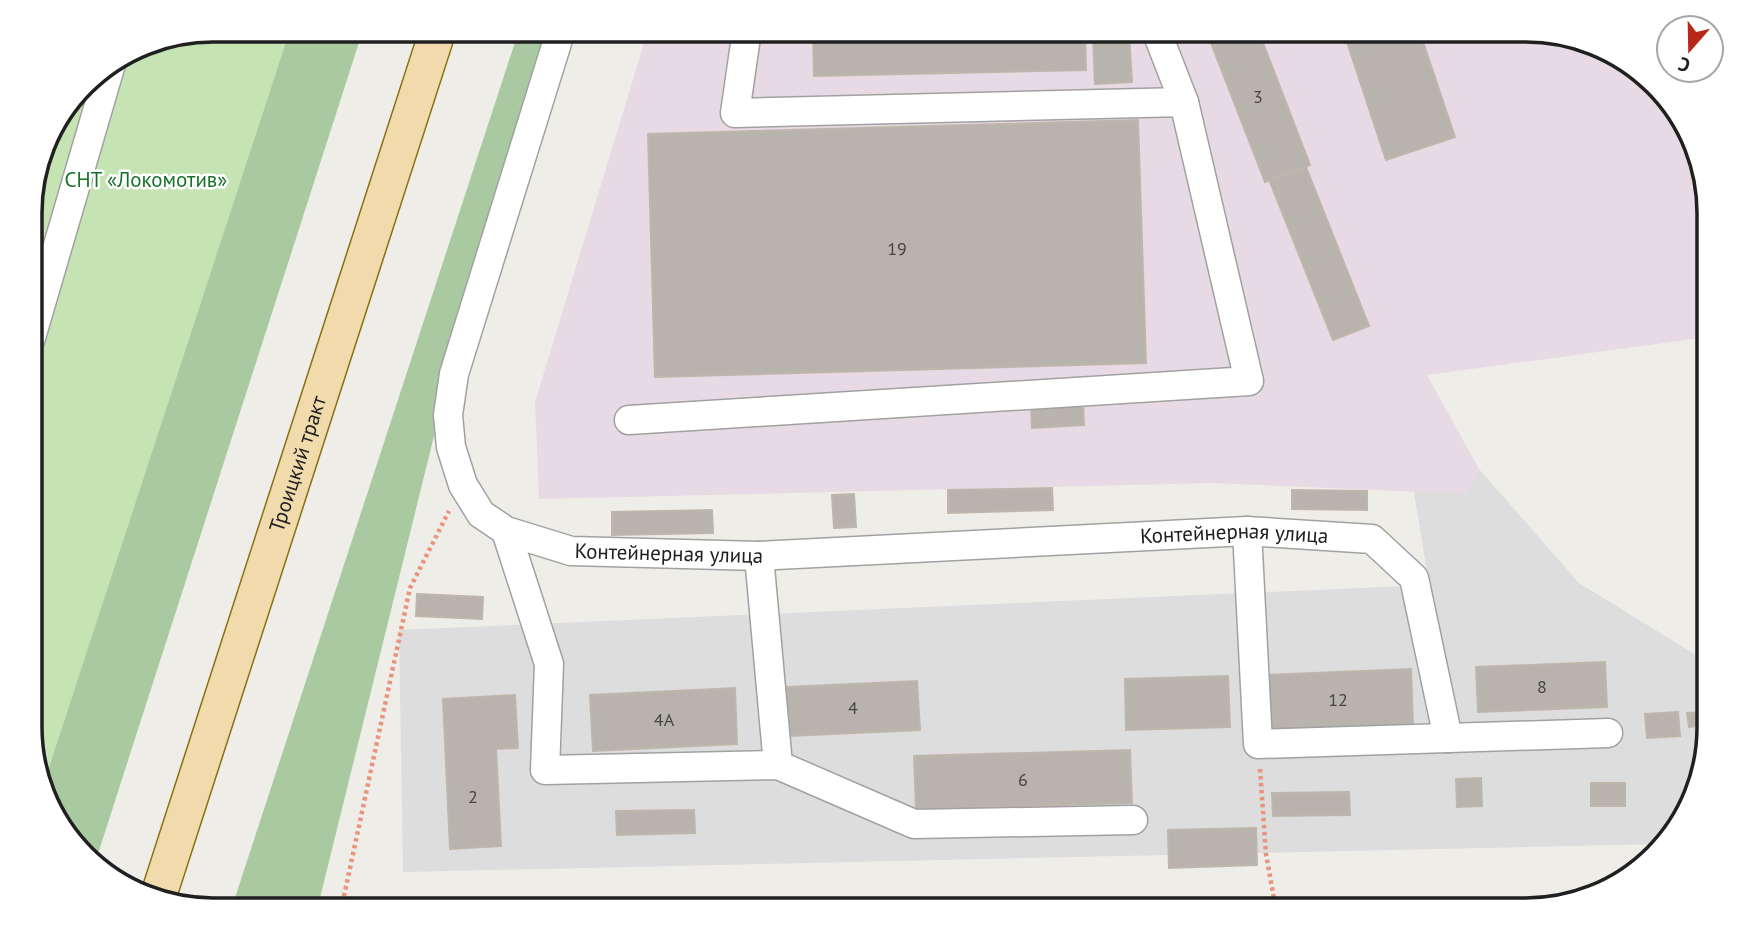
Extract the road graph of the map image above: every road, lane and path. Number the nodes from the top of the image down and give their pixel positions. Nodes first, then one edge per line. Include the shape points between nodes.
1 (434, 42) edge
2 (557, 42) edge
3 (745, 42) edge
4 (1161, 42) edge
5 (105, 80) edge
6 (1184, 102) junction
7 (42, 299) edge
8 (629, 420) dead end
9 (463, 485) junction
10 (506, 531) junction
11 (1247, 531) junction
12 (759, 556) junction
13 (1608, 733) dead end
14 (1448, 738) junction
15 (1258, 744) junction
16 (778, 765) junction
17 (1133, 820) dead end
18 (161, 889) edge
19 (344, 898) edge
20 (1274, 898) edge

1 - 18 main road, Троицкий тракт
2 - 9 street, Контейнерная улица via 454,374 448,415 451,447
3 - 6 street via 735,113
4 - 6 street
5 - 7 street
6 - 8 street via 1249,381
9 - 10 street, Контейнерная улица via 481,514
9 - 19 path via 410,588
10 - 12 street, Контейнерная улица via 571,551
10 - 16 street via 549,664 545,770
11 - 12 street, Контейнерная улица
11 - 14 street, Контейнерная улица via 1372,539 1413,578
11 - 15 street
12 - 16 street
13 - 14 street
14 - 15 street
15 - 20 path
16 - 17 street via 914,824

